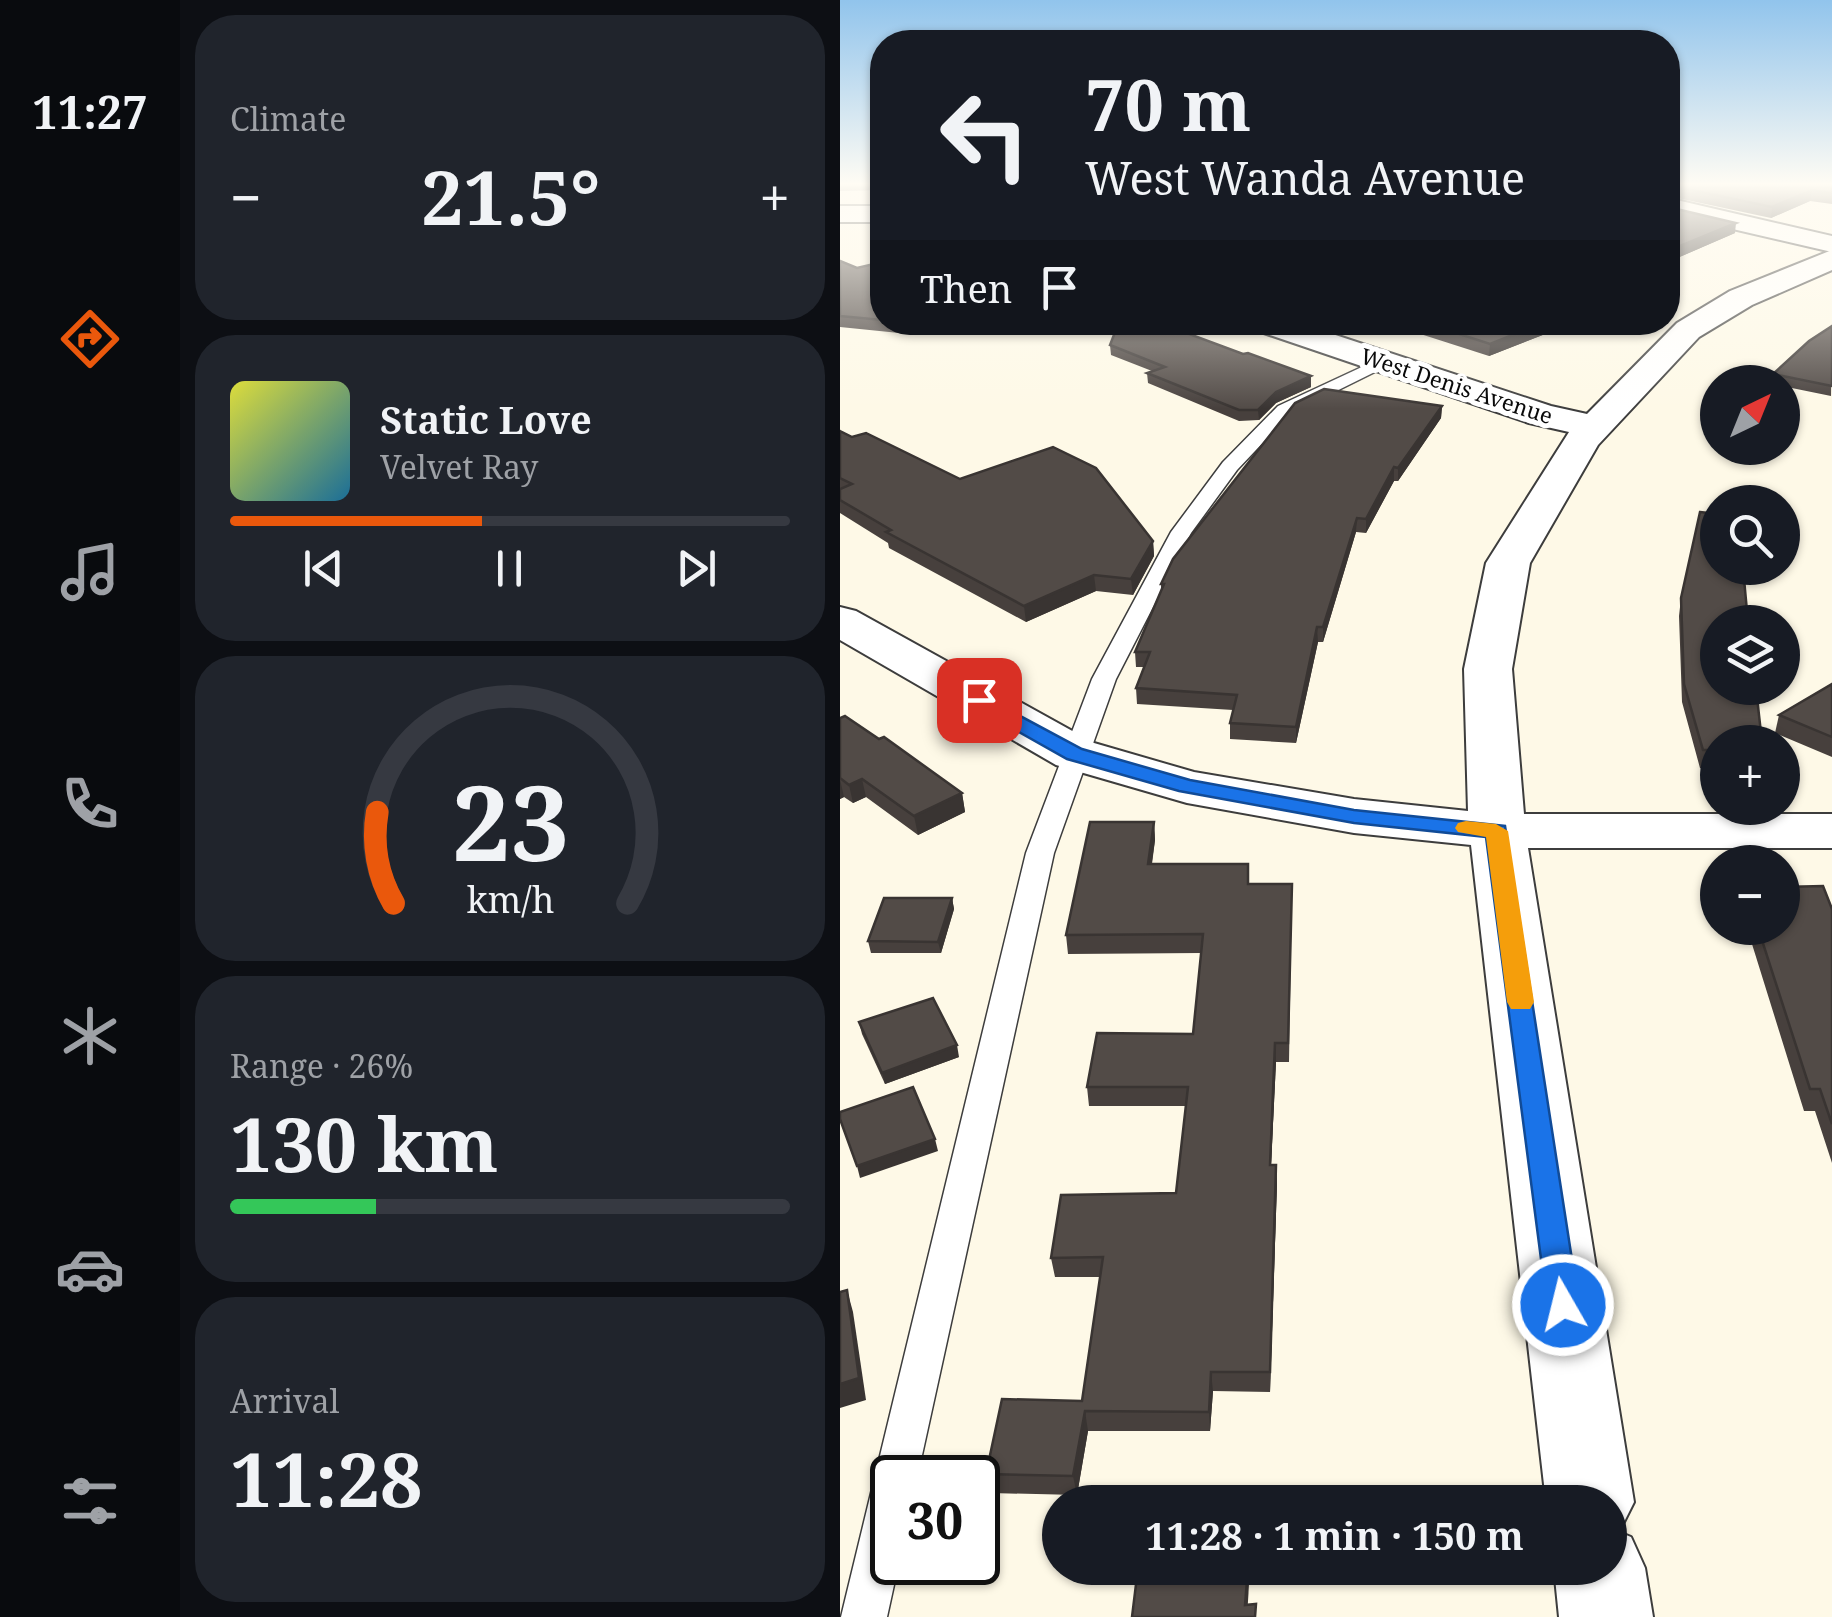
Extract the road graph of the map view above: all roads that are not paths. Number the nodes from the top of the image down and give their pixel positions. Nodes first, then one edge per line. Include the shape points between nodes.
1 (1832, 259) edge
2 (1302, 335) edge
3 (1385, 363) junction
4 (1594, 426) junction
5 (854, 644) edge
6 (1074, 754) junction
7 (1496, 831) junction
8 (1832, 831) edge
9 (900, 1455) edge
10 (1588, 1485) edge
11 (871, 1585) edge
12 (1602, 1585) edge
13 (864, 1617) edge
14 (1606, 1617) edge

1 - 4 street via 1741,298 1688,330
2 - 3 street, West Denis Avenue
3 - 4 street, West Denis Avenue
3 - 6 lane via 1284,410 1230,466 1181,532 1104,678
4 - 7 street via 1508,563 1488,669
5 - 6 street
6 - 7 street via 1224,793
6 - 9 lane via 1040,853
7 - 8 street
7 - 10 street
11 - 13 lane
12 - 14 street

